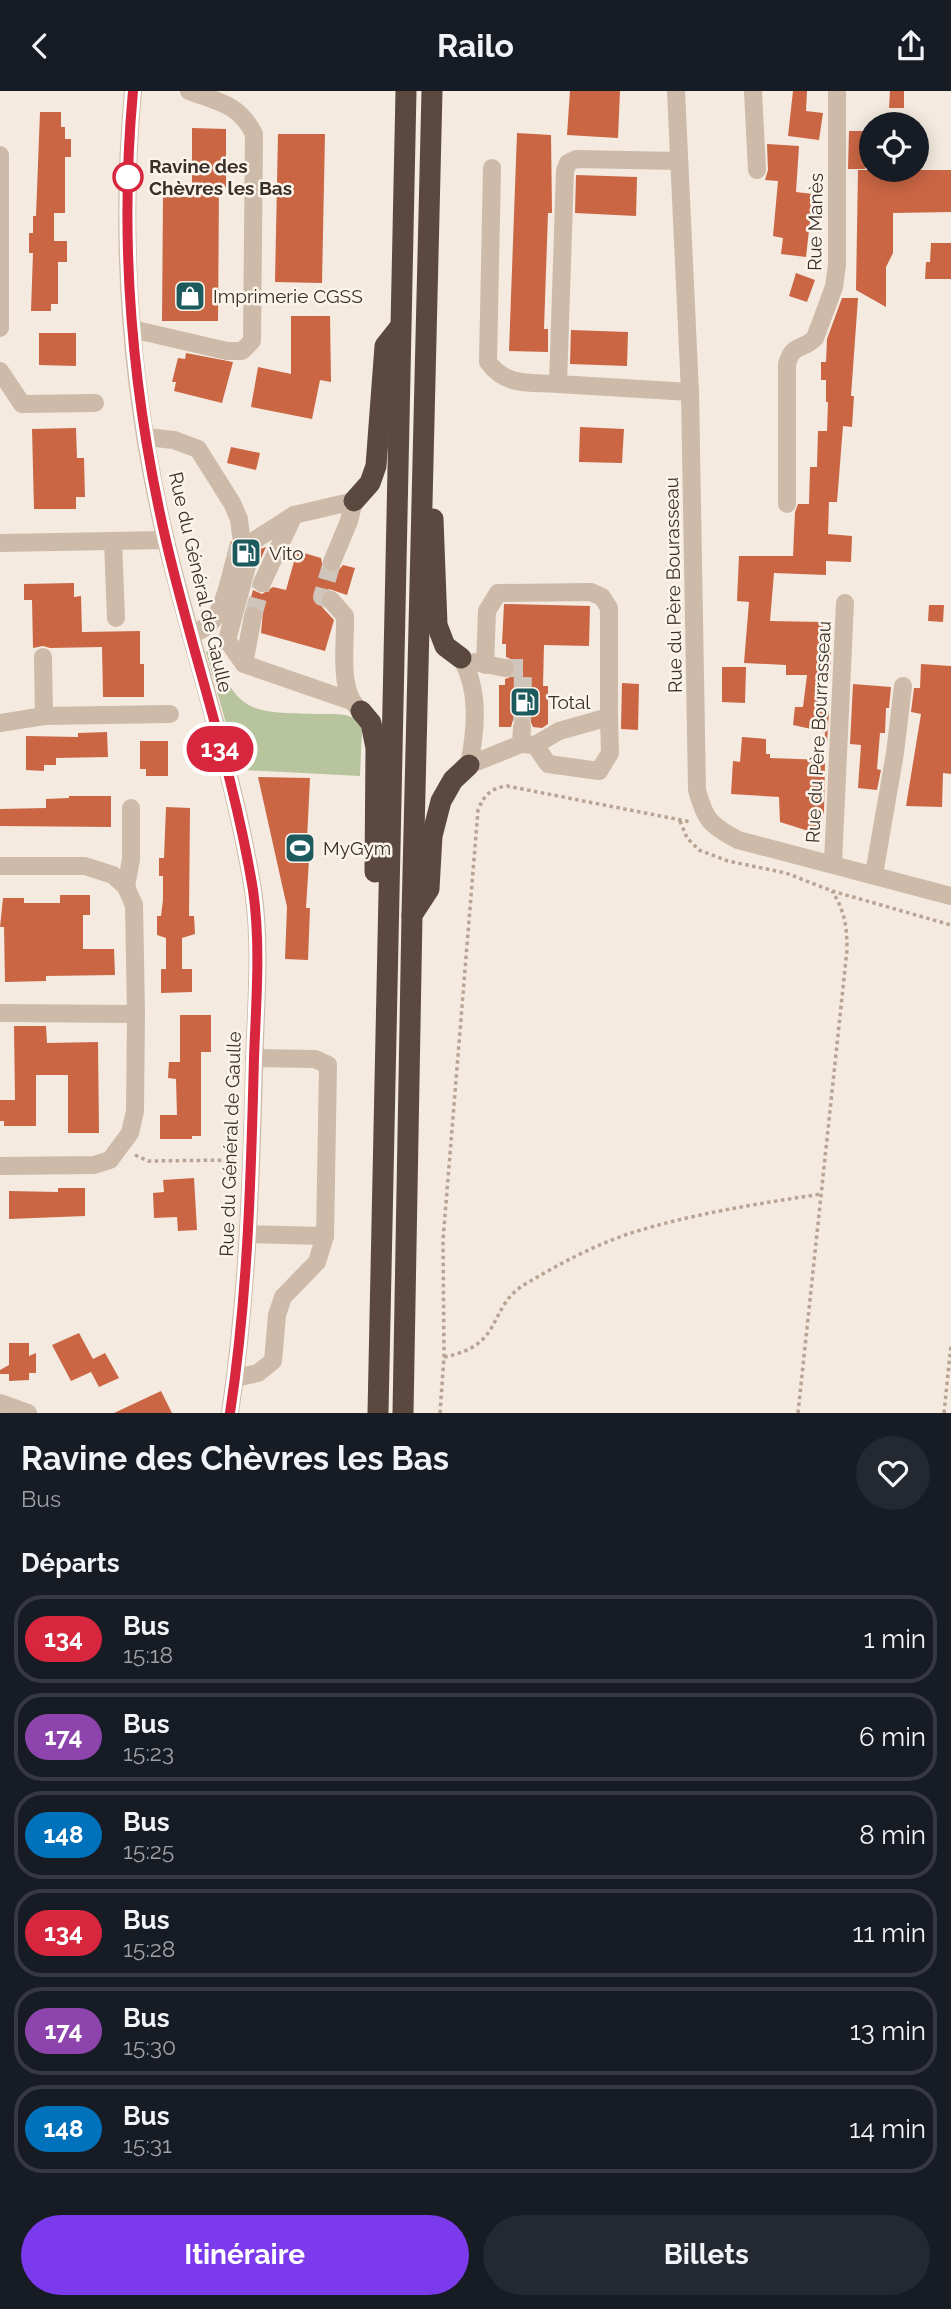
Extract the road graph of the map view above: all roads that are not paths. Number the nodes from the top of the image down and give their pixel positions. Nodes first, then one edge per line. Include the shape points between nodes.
1 (133, 91) edge
2 (189, 91) edge
3 (406, 91) edge
4 (432, 91) edge
5 (676, 91) edge
6 (753, 91) edge
7 (838, 91) edge
8 (0, 155) edge
9 (679, 161) junction
10 (492, 169) dead end
11 (757, 170) dead end
12 (400, 327) junction
13 (0, 328) edge
14 (132, 329) junction
15 (424, 370) junction
16 (0, 371) edge
17 (558, 384) junction
18 (690, 392) junction
19 (95, 403) dead end
20 (146, 437) junction
21 (354, 501) junction
22 (787, 504) dead end
23 (294, 515) junction
24 (166, 540) junction
25 (113, 541) junction
26 (0, 543) edge
27 (332, 562) tunnel mouth
28 (262, 583) tunnel mouth
29 (331, 600) tunnel mouth
30 (845, 603) dead end
31 (253, 616) tunnel mouth
32 (116, 618) dead end
33 (190, 634) junction
34 (43, 657) dead end
35 (461, 658) junction
36 (244, 664) junction
37 (485, 665) junction
38 (505, 668) tunnel mouth
39 (903, 686) dead end
40 (356, 706) junction
41 (170, 715) dead end
42 (44, 716) junction
43 (610, 717) junction
44 (0, 723) edge
45 (526, 739) junction
46 (469, 765) junction
47 (131, 808) dead end
48 (833, 863) junction
49 (0, 866) edge
50 (874, 874) junction
51 (126, 887) junction
52 (951, 896) edge
53 (412, 915) junction
54 (0, 1013) edge
55 (136, 1014) junction
56 (254, 1058) junction
57 (383, 1137) junction
58 (0, 1166) edge
59 (249, 1234) junction
60 (325, 1236) junction
61 (235, 1378) junction
62 (0, 1403) edge
63 (29, 1413) edge
64 (230, 1413) edge
65 (378, 1413) edge
66 (403, 1413) edge

1 - 14 street, Rue du Général de Gaulle via 127,239
2 - 14 street via 235,108 254,134 252,341 242,351 227,351
3 - 12 highway
4 - 15 highway
5 - 9 street, Rue du Père Bourasseau
6 - 11 street
7 - 22 street, Rue Manès via 837,265 815,338 797,347 787,364
8 - 13 street
9 - 17 street via 576,159 568,163
9 - 18 street, Rue du Père Bourasseau
10 - 17 street via 488,362 497,375 510,381
12 - 21 highway via 385,346 376,466 370,483
12 - 57 highway
14 - 20 street, Rue du Général de Gaulle
15 - 35 highway via 438,625 445,646
15 - 53 highway
16 - 19 street via 22,404
17 - 18 street
18 - 48 street, Rue du Père Bourasseau via 697,790 703,812 713,827 738,841
20 - 23 street via 198,449 248,538
20 - 24 street, Rue du Général de Gaulle
21 - 23 street
21 - 27 street
23 - 28 street
24 - 25 street
24 - 33 street, Rue du Général de Gaulle
25 - 26 street
25 - 32 street
29 - 40 street via 345,616 346,678
30 - 48 street, Rue du Père Bourrasseau
31 - 36 street
33 - 36 street via 203,631 216,619 241,564 227,640
33 - 56 street, Rue du Général de Gaulle via 253,894 257,944
34 - 42 street
35 - 37 street
35 - 46 street via 471,674 474,692
36 - 40 street
37 - 38 street
37 - 43 street via 487,611 498,593 591,592 602,597 609,608
39 - 50 street
40 - 57 highway via 371,723 376,748 374,843
41 - 42 street
42 - 44 street
43 - 45 street
43 - 45 street via 610,753 599,772 548,764
45 - 46 street
46 - 53 highway via 441,801 432,836 429,889
47 - 51 street
48 - 50 street
49 - 51 street via 85,866 113,875
50 - 52 street
51 - 55 street via 135,905
53 - 66 highway
54 - 55 street
55 - 58 street via 135,1111 130,1133 110,1160 94,1165
56 - 59 street, Rue du Général de Gaulle
56 - 60 street via 315,1059 328,1065
57 - 65 highway
59 - 60 street
59 - 61 street, Rue du Général de Gaulle
60 - 61 street via 317,1262 283,1297 272,1361 258,1373
61 - 64 street, Rue du Général de Gaulle
62 - 63 street

